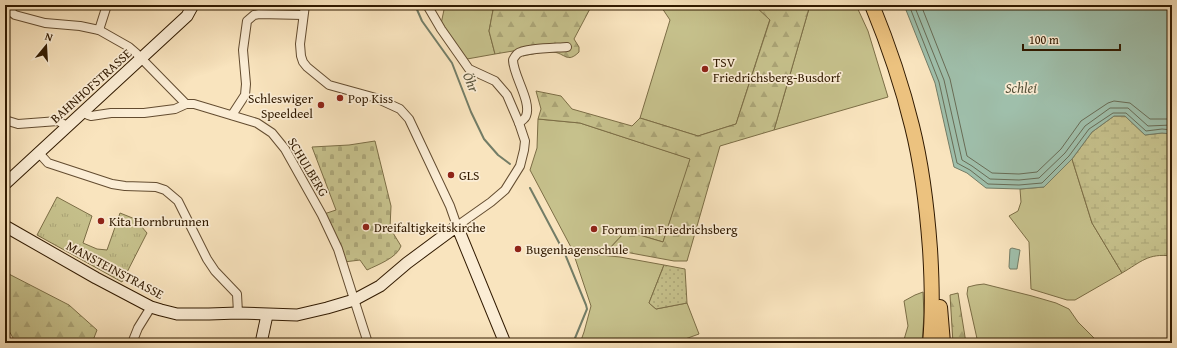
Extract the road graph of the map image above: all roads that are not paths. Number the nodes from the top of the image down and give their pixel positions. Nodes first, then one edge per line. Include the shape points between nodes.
1 (107, 5) edge
2 (193, 5) edge
3 (305, 5) edge
4 (427, 5) edge
5 (872, 5) edge
6 (879, 5) edge
7 (5, 7) edge
8 (303, 15) junction
9 (99, 30) junction
10 (567, 47) dead end
11 (141, 59) junction
12 (186, 104) junction
13 (83, 112) junction
14 (232, 115) junction
15 (5, 120) edge
16 (519, 123) junction
17 (67, 126) junction
18 (39, 153) junction
19 (5, 184) edge
20 (5, 226) edge
21 (457, 226) junction
22 (354, 300) junction
23 (151, 307) junction
24 (238, 313) junction
25 (267, 315) junction
26 (937, 317) junction
27 (937, 341) edge
28 (132, 343) edge
29 (261, 343) edge
30 (368, 343) edge
31 (505, 343) edge

1 - 9 street
2 - 11 street, BAHNHOFSTRASSE via 187,16
3 - 8 street
4 - 16 street via 469,69 500,86 507,95
5 - 26 highway via 893,61 912,127 927,216 932,288
6 - 26 highway via 912,100 928,170 934,216
7 - 9 street via 14,15 45,23
8 - 14 street via 259,14 247,21 243,50 245,95
8 - 21 street via 300,44 303,62 329,85 376,98 405,114 413,125
9 - 11 street via 129,47
10 - 16 street via 536,49 516,55 513,65 528,110 525,118
11 - 12 street
11 - 13 street, BAHNHOFSTRASSE
12 - 13 street via 175,109 144,113 88,116
12 - 14 street, SCHULBERG via 199,105
13 - 17 street, BAHNHOFSTRASSE
14 - 22 street, SCHULBERG via 257,123 272,133 285,150 324,218 338,250
15 - 17 street via 18,124 58,121
16 - 21 street via 525,141 517,172 505,190 492,202
17 - 18 street, BAHNHOFSTRASSE
18 - 19 street, BAHNHOFSTRASSE
18 - 24 street via 48,163 112,184 166,190 178,201 215,271 237,294
20 - 23 street, MANSTEINSTRASSE
21 - 22 street, MANSTEINSTRASSE via 380,286
21 - 31 street
22 - 25 street, MANSTEINSTRASSE via 297,315
22 - 30 street, SCHULBERG
23 - 24 street, MANSTEINSTRASSE via 177,314
23 - 28 street
24 - 25 street, MANSTEINSTRASSE
25 - 29 street
26 - 27 highway

